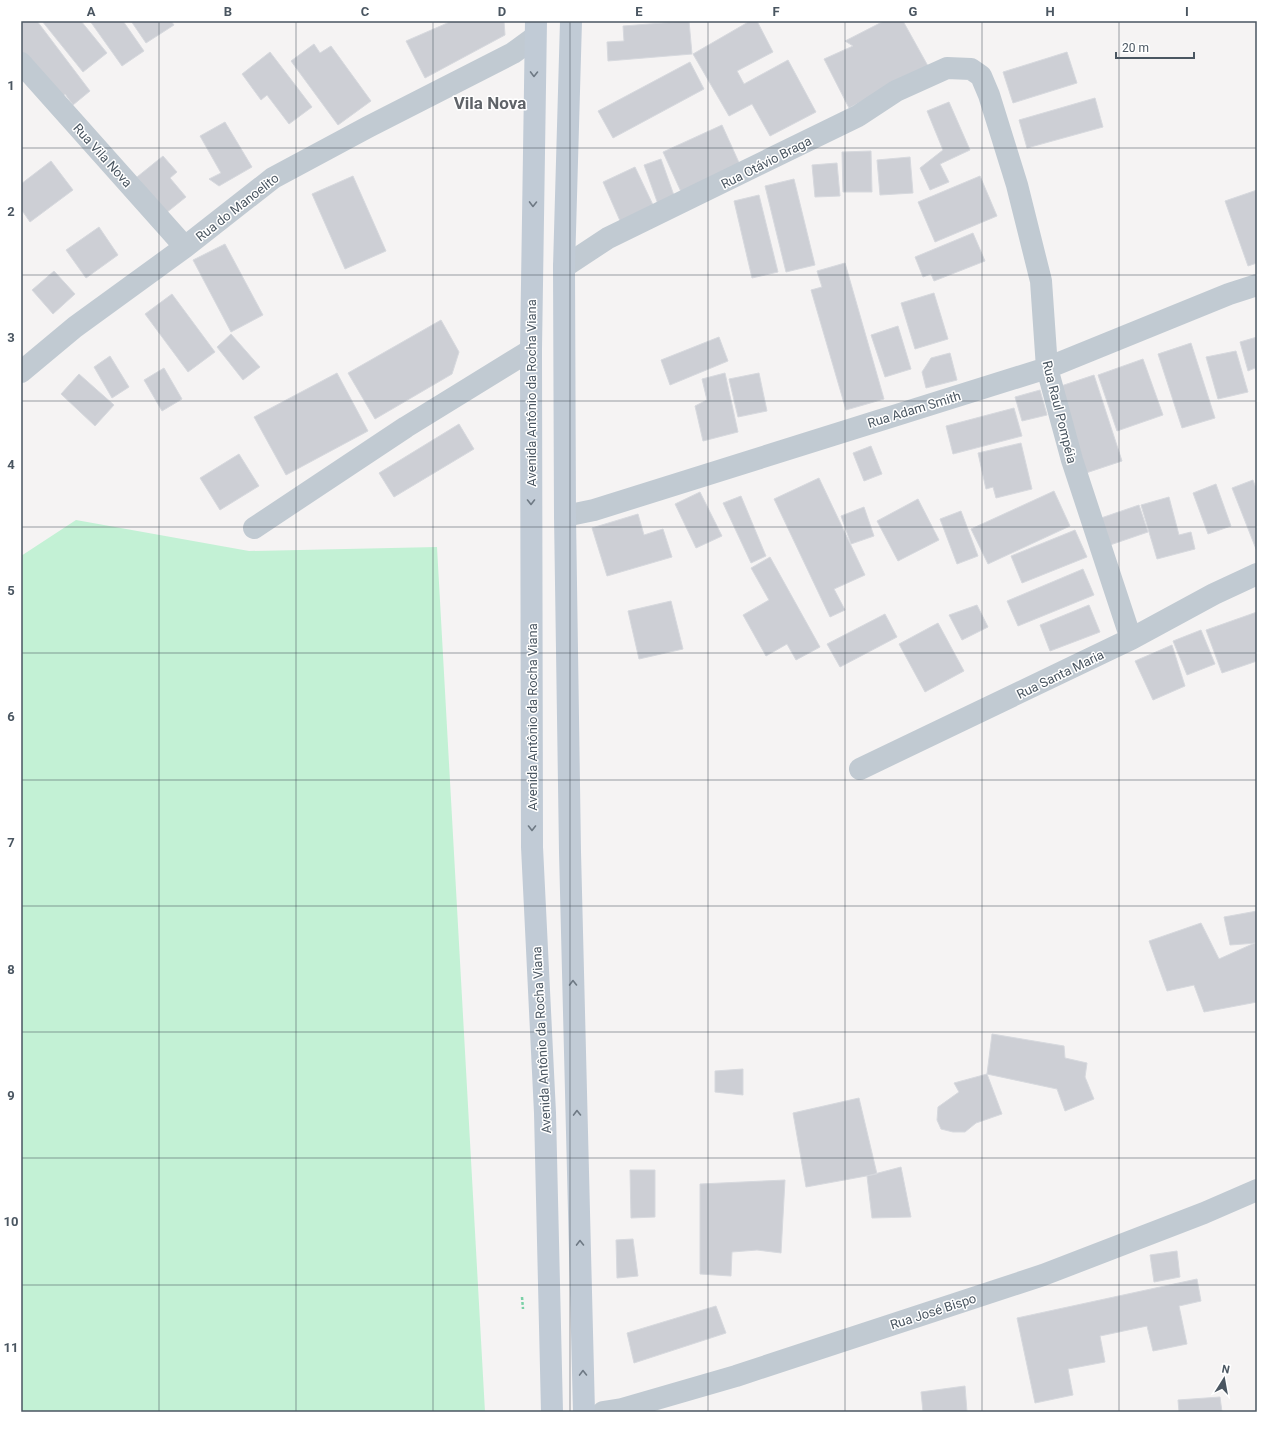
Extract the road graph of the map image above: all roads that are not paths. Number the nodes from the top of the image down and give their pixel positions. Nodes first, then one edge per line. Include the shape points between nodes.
1 (571, 21) edge
2 (535, 29) edge
3 (21, 63) edge
4 (971, 69) joint
5 (186, 247) junction
6 (564, 267) junction
7 (1257, 285) edge
8 (531, 350) junction
9 (1047, 368) junction
10 (21, 372) edge
11 (565, 516) junction
12 (254, 528) dead end
13 (1257, 574) edge
14 (1130, 639) junction
15 (860, 769) dead end
16 (1257, 1190) edge
17 (552, 1412) edge
18 (584, 1412) edge
19 (603, 1412) edge

1 - 6 main road
2 - 5 street, Rua do Manoelito via 513,53 273,178
2 -> 8 main road, Avenida Antônio da Rocha Viana
3 - 5 street, Rua Vila Nova
4 - 6 street, Rua Otávio Braga via 947,68 934,73 896,92 858,116 608,238
4 - 9 street, Rua Raul Pompéia via 981,76 989,95 1019,192 1041,281
5 - 10 street, Rua do Manoelito via 75,327
6 - 11 main road
7 - 9 street, Rua Adam Smith via 1221,297
8 - 12 street via 406,427
8 -> 17 main road, Avenida Antônio da Rocha Viana via 532,847 545,1113
9 - 11 street, Rua Adam Smith via 594,510
9 - 14 street, Rua Raul Pompéia via 1072,460
18 -> 11 main road via 570,852
13 - 14 street, Rua Santa Maria
14 - 15 street, Rua Santa Maria
16 - 19 street, Rua José Bispo via 1043,1275 736,1376 622,1409

